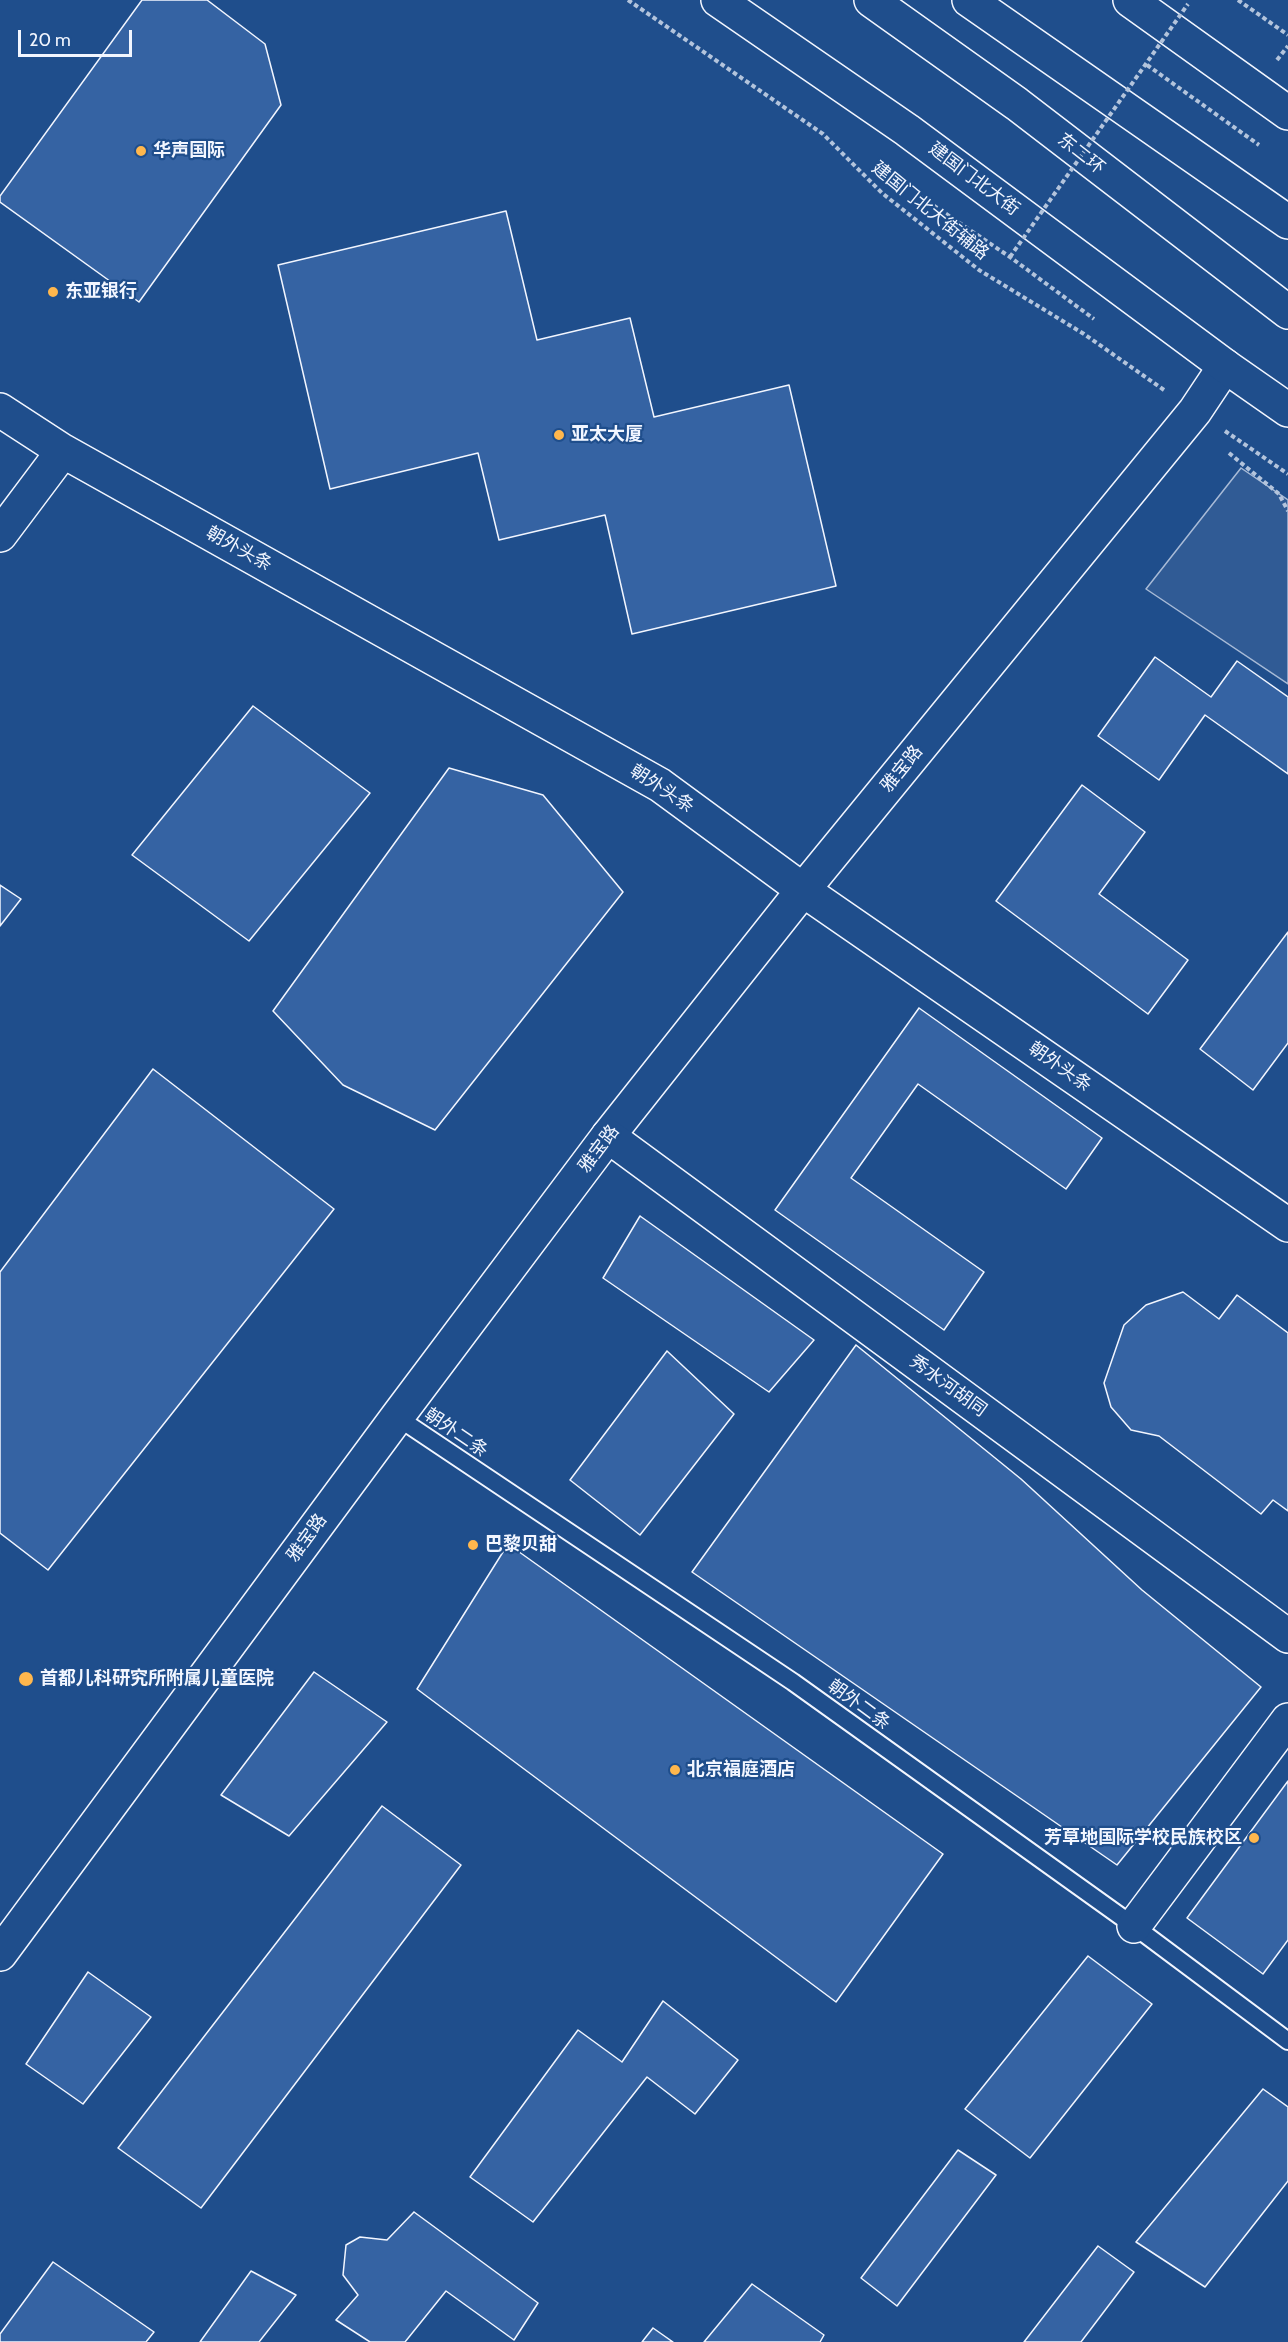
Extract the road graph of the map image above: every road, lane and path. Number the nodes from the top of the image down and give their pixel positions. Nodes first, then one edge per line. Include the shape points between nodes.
1 (627, 0) edge
2 (718, 0) edge
3 (871, 0) edge
4 (969, 0) edge
5 (1130, 0) edge
6 (1238, 0) edge
7 (1188, 4) dead end
8 (1288, 35) edge
9 (1288, 46) edge
10 (1276, 61) dead end
11 (1147, 65) junction
12 (1288, 113) edge
13 (1259, 145) dead end
14 (921, 197) dead end
15 (1288, 222) edge
16 (1010, 257) junction
17 (1288, 312) edge
18 (1094, 319) dead end
19 (1225, 366) junction
20 (0, 410) edge
21 (1288, 410) edge
22 (1195, 411) junction
23 (63, 451) junction
24 (1229, 453) dead end
25 (1288, 474) edge
26 (1288, 511) edge
27 (0, 536) edge
28 (803, 890) junction
29 (608, 1136) junction
30 (1288, 1225) edge
31 (397, 1417) junction
32 (1288, 1636) edge
33 (1288, 1720) edge
34 (1134, 1926) junction
35 (0, 1954) edge
36 (1288, 2042) edge

1 - 22 path, 建国门北大街辅路 via 823,134 882,193 979,270 1084,334
2 - 19 main road, 建国门北大街 via 907,130
3 - 17 main road, 东二环 via 1017,104
4 - 15 main road
5 - 12 main road
6 - 8 path
7 - 11 path, bridge
9 - 10 path
11 - 13 path
11 - 16 path, bridge
14 - 16 path
16 - 18 path
19 - 21 main road, 建国门北大街
19 - 22 main road, 雅宝路
20 - 23 main road, 朝外头条
22 - 25 path, 建国门北大街辅路
22 - 28 main road, 雅宝路
23 - 27 main road
23 - 28 main road, 朝外头条 via 660,785
24 - 26 path via 1279,494
28 - 29 main road, 雅宝路
28 - 30 main road, 朝外头条
29 - 31 main road, 雅宝路
29 - 32 main road, 秀水河胡同
31 - 34 lane, 朝外二条 via 793,1682
31 - 35 main road, 雅宝路
33 - 34 main road
34 - 36 lane, 朝外二条

